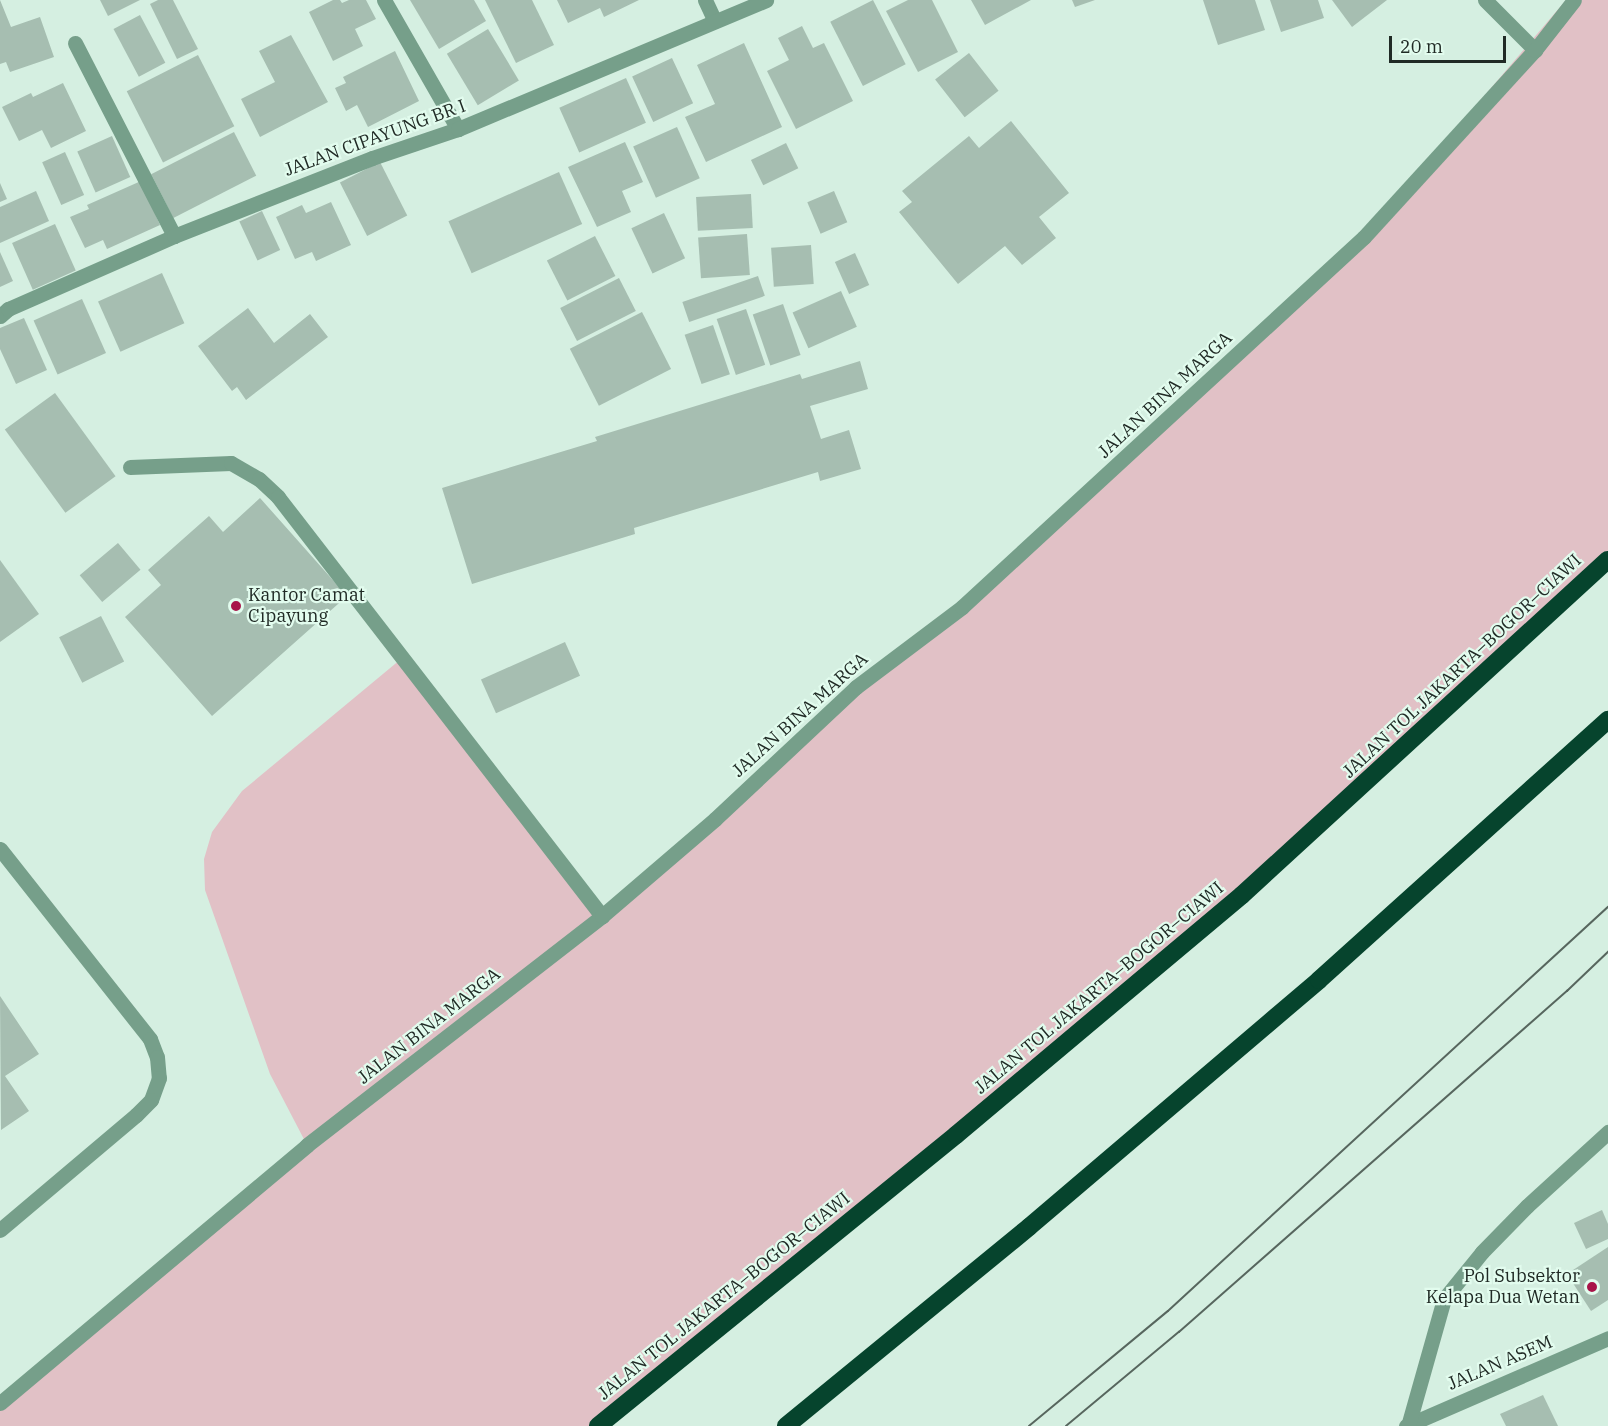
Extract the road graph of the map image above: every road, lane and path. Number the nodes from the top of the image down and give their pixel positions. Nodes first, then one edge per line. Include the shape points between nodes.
1 (384, 0) edge
2 (705, 0) edge
3 (766, 0) edge
4 (1485, 0) edge
5 (1574, 0) edge
6 (715, 21) junction
7 (75, 43) dead end
8 (1535, 50) junction
9 (458, 129) junction
10 (174, 236) junction
11 (0, 316) edge
12 (130, 467) dead end
13 (1608, 560) edge
14 (1608, 720) edge
15 (0, 849) edge
16 (602, 916) junction
17 (1608, 1131) edge
18 (0, 1230) edge
19 (1608, 1338) edge
20 (0, 1403) edge
21 (598, 1426) edge
22 (786, 1426) edge
23 (1408, 1426) edge

1 - 9 street
2 - 6 street
3 - 6 street, JALAN CIPAYUNG BR I
4 - 8 street
5 - 8 street, JALAN BINA MARGA
6 - 9 street, JALAN CIPAYUNG BR I
7 - 10 street
8 - 16 street, JALAN BINA MARGA via 1364,237 1178,411 962,607 856,687 715,819
9 - 10 street, JALAN CIPAYUNG BR I via 372,158
10 - 11 street, JALAN CIPAYUNG BR I via 8,309
12 - 16 street via 231,463 259,479 278,497
13 - 21 highway, JALAN TOL JAKARTA–BOGOR–CIAWI via 1242,895 956,1135
14 - 22 highway via 1318,980 1029,1227
15 - 18 street via 150,1039 159,1078 151,1100 136,1115
16 - 20 street, JALAN BINA MARGA via 307,1145
17 - 23 street via 1482,1252 1444,1299
19 - 23 street, JALAN ASEM

